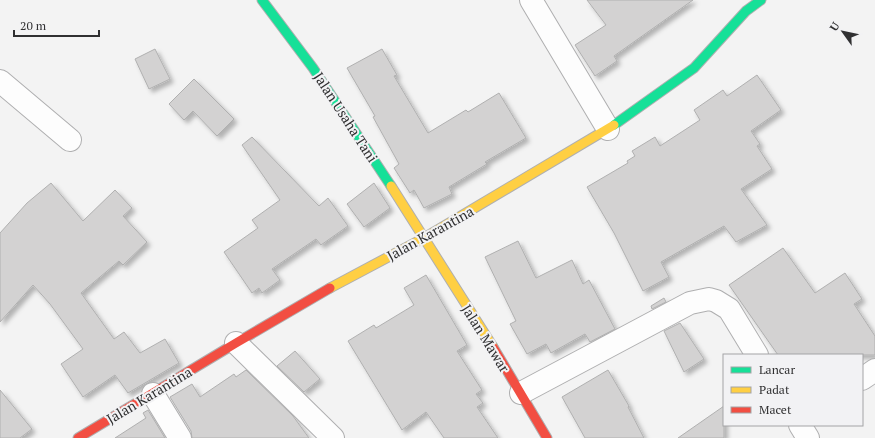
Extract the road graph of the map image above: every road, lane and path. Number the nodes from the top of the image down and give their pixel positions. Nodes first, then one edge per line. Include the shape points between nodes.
1 (262, 0) edge
2 (532, 0) edge
3 (748, 4) edge
4 (0, 81) edge
5 (608, 128) junction
6 (70, 140) dead end
7 (424, 238) junction
8 (236, 343) junction
9 (756, 354) edge
10 (875, 370) edge
11 (863, 378) edge
12 (521, 393) junction
13 (153, 394) junction
14 (801, 426) edge
15 (78, 438) edge
16 (180, 438) edge
17 (333, 438) edge
18 (546, 438) edge
19 (808, 438) edge

1 - 7 street, Jalan Usaha Tani via 303,52
2 - 5 street
3 - 5 street, Jalan Karantina via 694,68
4 - 6 street
5 - 7 street, Jalan Karantina
7 - 8 street, Jalan Karantina via 353,275
7 - 12 street, Jalan Mawar
8 - 13 street, Jalan Karantina
8 - 17 street
9 - 12 street via 728,309 709,299 690,303
10 - 11 street
12 - 18 street, Jalan Mawar
13 - 15 street, Jalan Karantina
13 - 16 street
14 - 19 street

